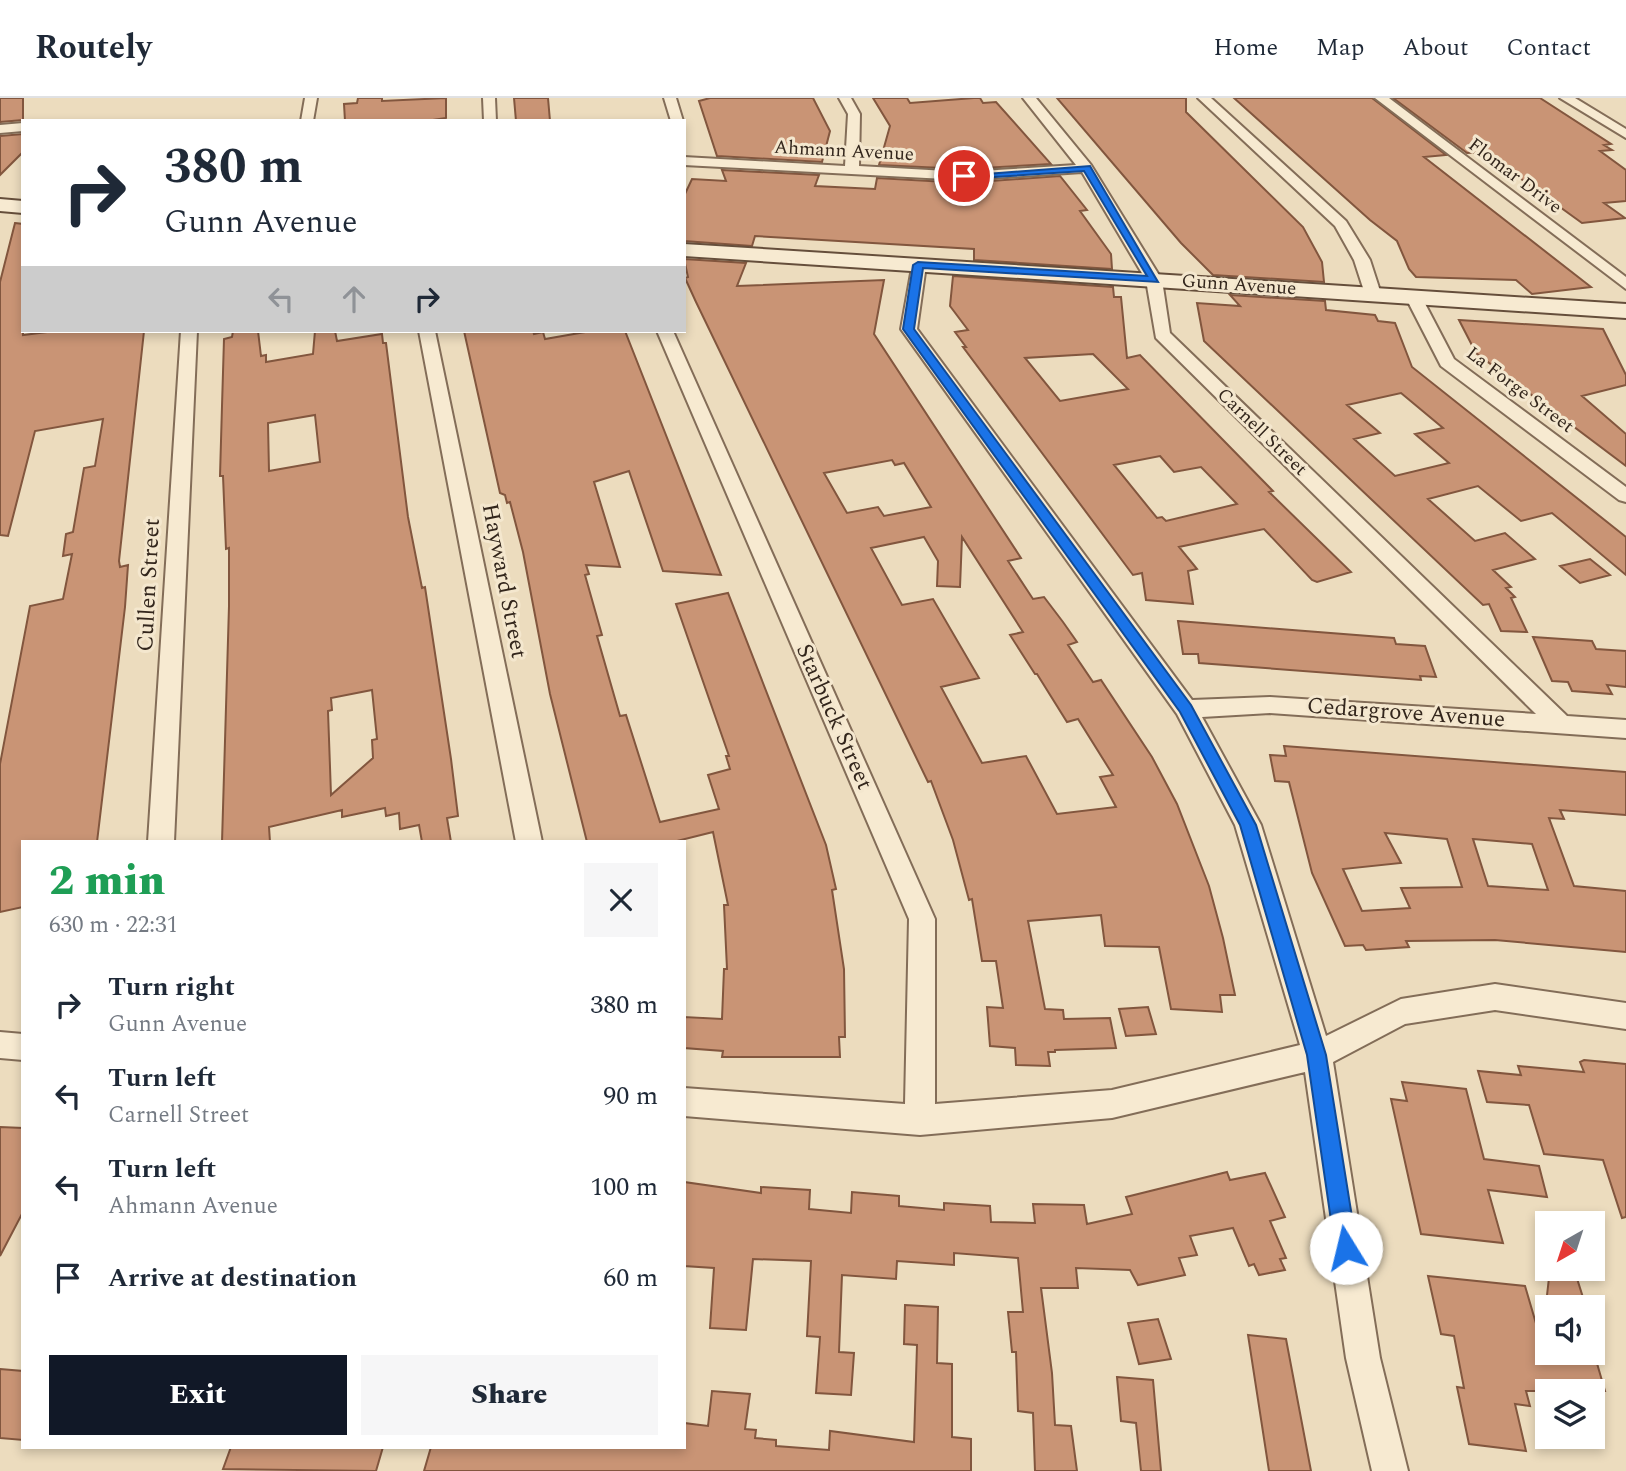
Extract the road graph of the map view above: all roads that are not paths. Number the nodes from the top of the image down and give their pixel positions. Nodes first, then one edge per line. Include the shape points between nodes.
1 (311, 98) edge
2 (489, 98) edge
3 (670, 98) edge
4 (845, 98) edge
5 (1029, 98) edge
6 (1204, 98) edge
7 (1381, 98) edge
8 (1566, 98) edge
9 (307, 119) edge
10 (490, 119) edge
11 (676, 119) edge
12 (21, 127) edge
13 (0, 129) edge
14 (1626, 134) edge
15 (687, 161) edge
16 (1086, 168) junction
17 (852, 171) junction
18 (686, 250) edge
19 (918, 265) junction
20 (1154, 280) junction
21 (1626, 284) edge
22 (1373, 294) junction
23 (1413, 296) junction
24 (1626, 311) edge
25 (189, 333) edge
26 (427, 333) edge
27 (666, 333) edge
28 (1626, 496) edge
29 (1186, 709) junction
30 (1559, 723) junction
31 (1626, 729) edge
32 (161, 840) edge
33 (529, 840) edge
34 (1626, 1016) edge
35 (0, 1045) edge
36 (21, 1047) edge
37 (1317, 1055) junction
38 (686, 1102) edge
39 (920, 1120) junction
40 (1390, 1471) edge

1 - 9 street
2 - 10 street
3 - 11 street
4 - 17 street via 854,114
5 - 16 street, Carnell Street
6 - 22 street via 1341,224 1362,260
7 - 21 street, Flomar Drive
8 - 14 street
12 - 13 street
15 - 17 street, Ahmann Avenue
16 - 17 street, Ahmann Avenue via 964,176
16 - 20 street, Carnell Street
18 - 19 street, Gunn Avenue
19 - 20 street, Gunn Avenue
19 - 29 street via 909,329
20 - 22 street, Gunn Avenue
20 - 30 street, Carnell Street via 1162,334
22 - 23 street, Gunn Avenue
23 - 24 street, Gunn Avenue
23 - 28 street, La Forge Street via 1447,362
25 - 32 street, Cullen Street
26 - 33 street, Hayward Street
27 - 39 street, Starbuck Street via 922,919
29 - 30 street, Cedargrove Avenue via 1270,705
29 - 37 street via 1248,825
30 - 31 street, Cedargrove Avenue
34 - 37 street via 1495,997 1401,1012
35 - 36 street
37 - 39 street via 1112,1104
37 - 40 street via 1363,1358
38 - 39 street

